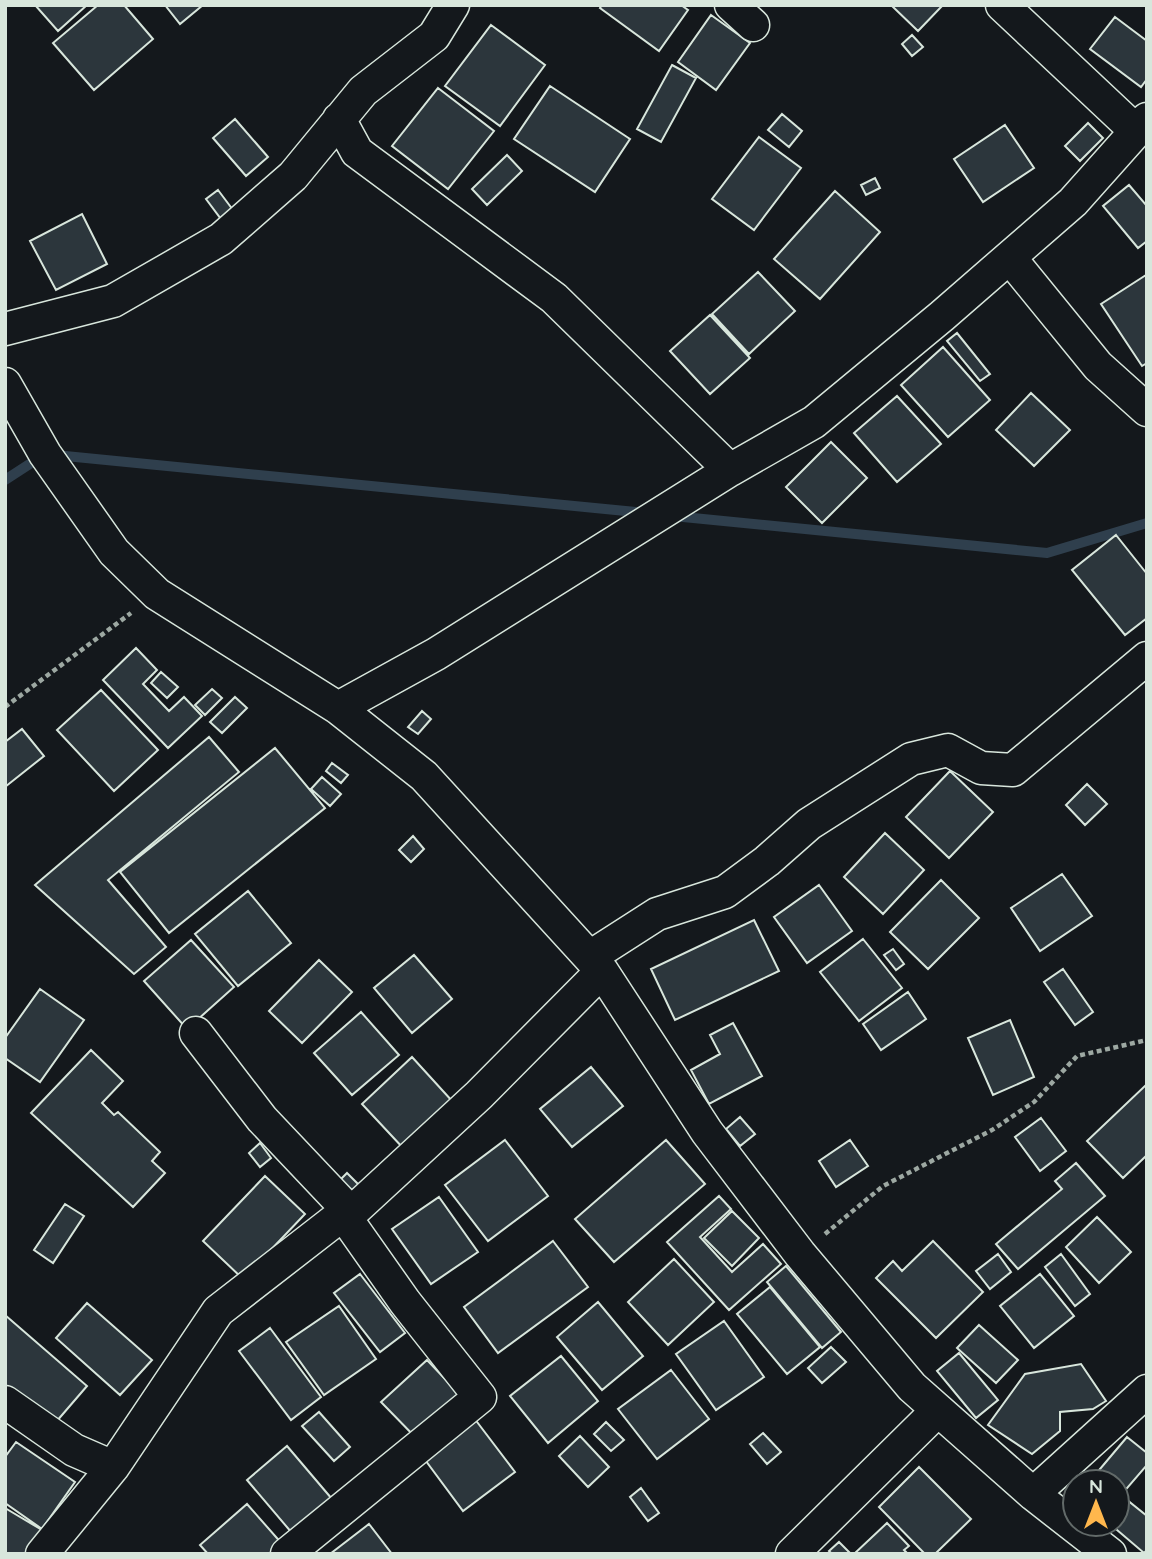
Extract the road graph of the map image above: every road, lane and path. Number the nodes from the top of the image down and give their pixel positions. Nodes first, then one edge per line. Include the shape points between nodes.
1 (453, 5) edge
2 (1002, 5) edge
3 (339, 119) junction
4 (1141, 125) edge
5 (1010, 258) junction
6 (5, 329) edge
7 (5, 384) edge
8 (1147, 410) edge
9 (730, 470) junction
10 (157, 594) junction
11 (1147, 658) edge
12 (5, 707) edge
13 (338, 708) junction
14 (596, 964) junction
15 (196, 1033) dead end
16 (1147, 1040) edge
17 (347, 1214) junction
18 (800, 1254) junction
19 (1147, 1391) edge
20 (5, 1402) edge
21 (938, 1410) junction
22 (113, 1466) junction
23 (1033, 1494) junction
24 (42, 1554) edge
25 (287, 1554) edge
26 (792, 1554) edge
27 (1110, 1554) edge

1 - 3 street via 433,36 363,91
2 - 4 street
3 - 6 street via 293,176 221,239 113,301
3 - 9 street via 357,152 554,298
4 - 5 street via 1073,202
5 - 8 street via 1098,366
5 - 9 street via 814,422
7 - 10 street via 45,454 114,552
9 - 13 street via 436,654
10 - 12 path
10 - 13 street
11 - 14 street via 1013,769 981,768 948,750 911,759 808,824 725,892 657,914
13 - 14 street via 424,776
14 - 17 street via 479,1095
14 - 18 street via 707,1132
15 - 17 street via 262,1119
16 - 18 path via 1077,1056 1034,1102 992,1130 883,1186
17 - 22 street via 218,1311
17 - 25 street via 405,1303 480,1397
18 - 21 street via 912,1387
19 - 23 street
20 - 22 street via 74,1450
21 - 23 street
21 - 26 street
22 - 24 street
23 - 27 street

